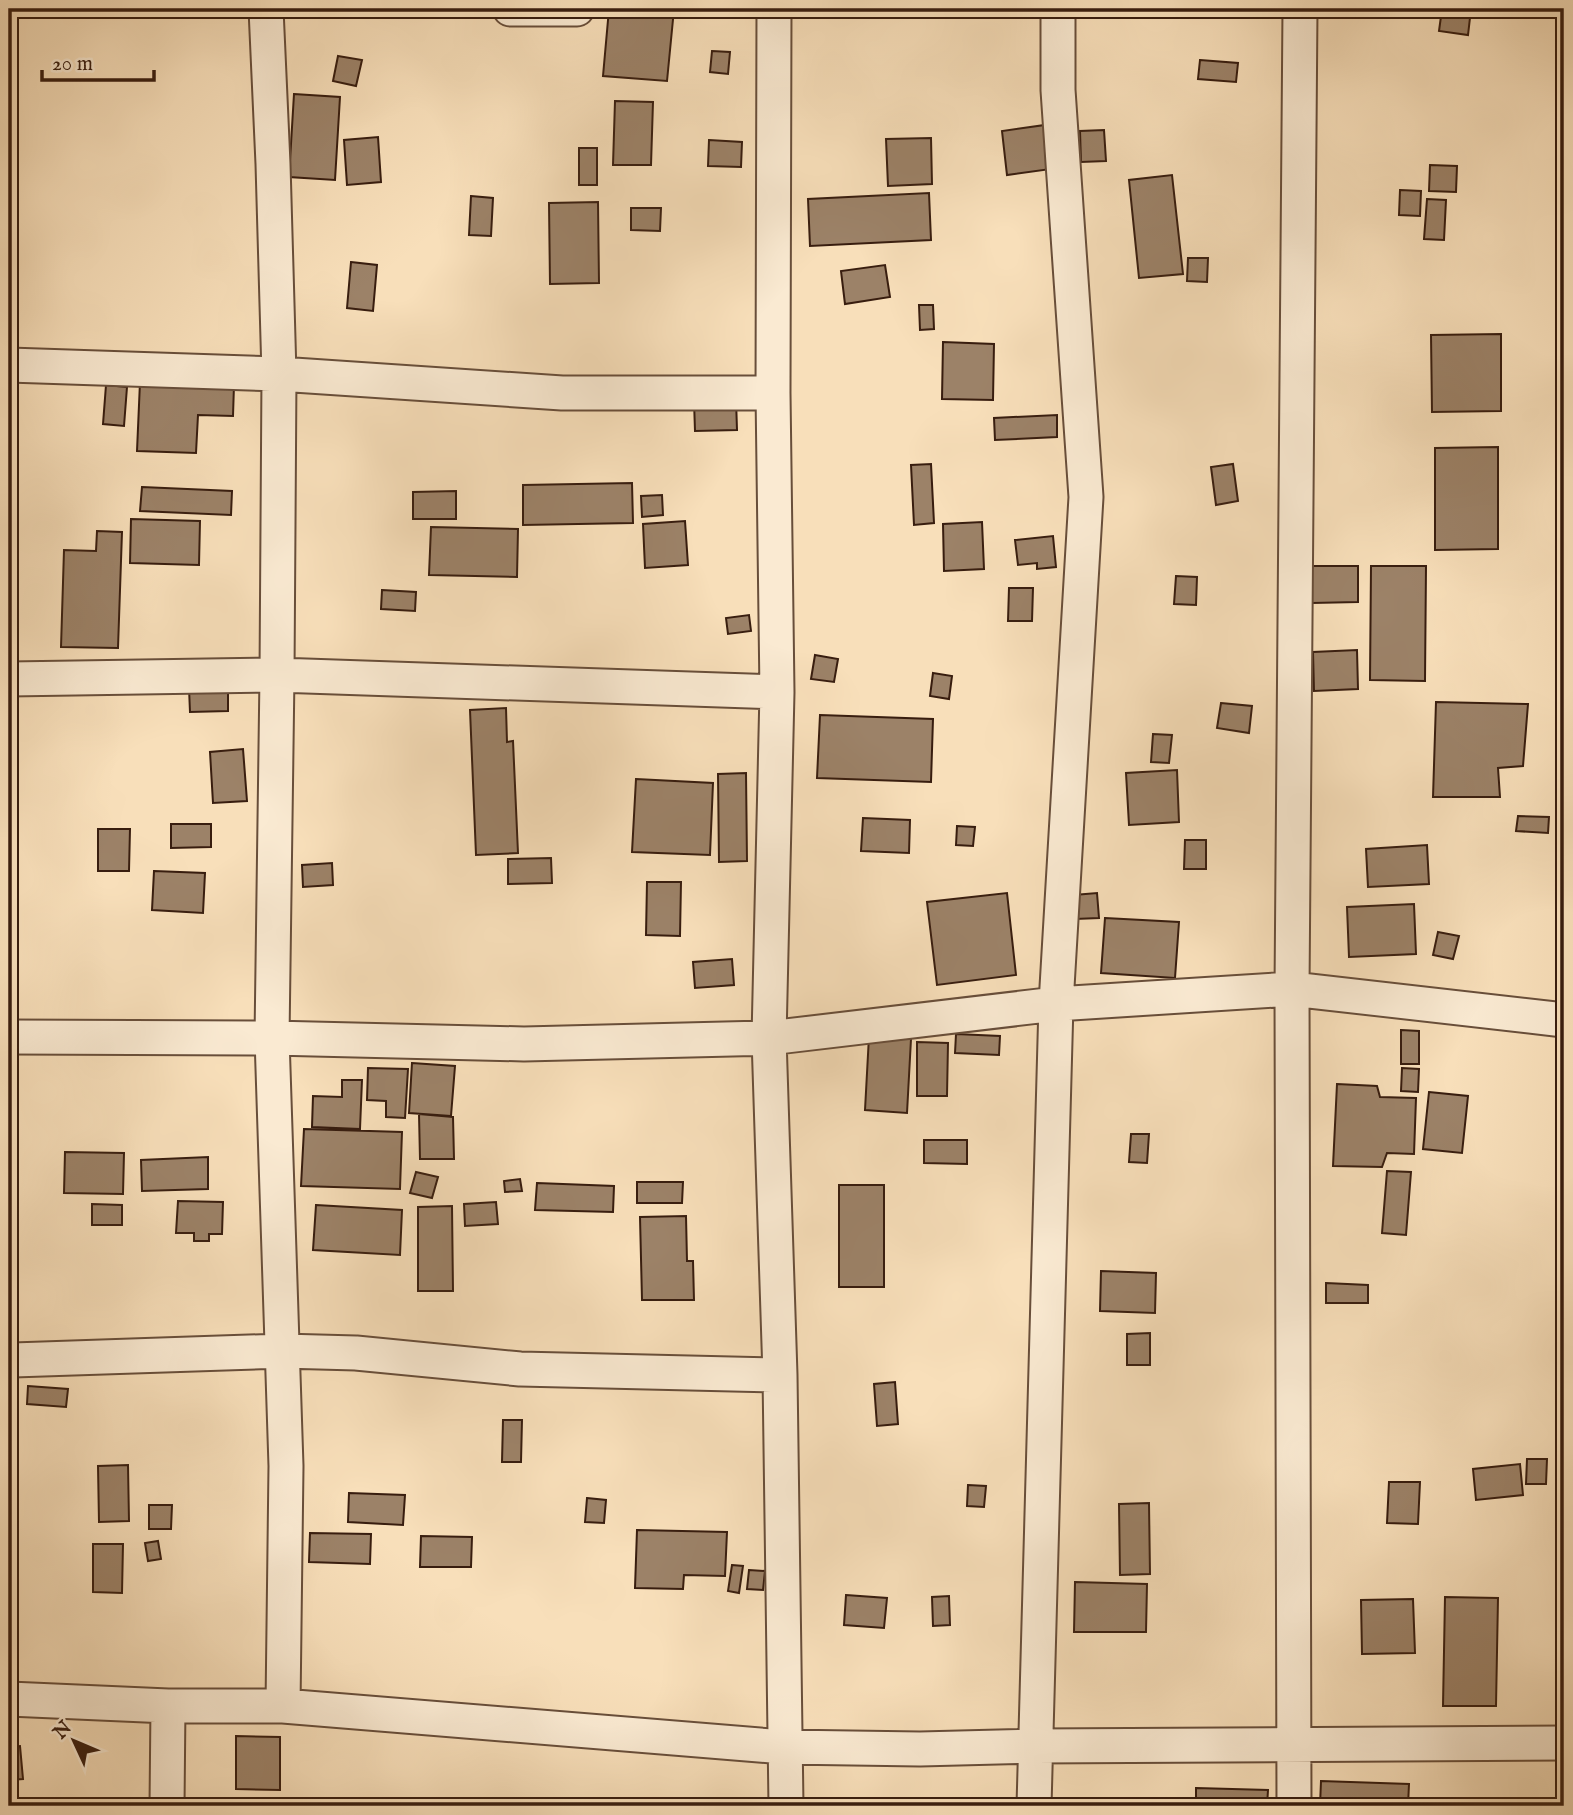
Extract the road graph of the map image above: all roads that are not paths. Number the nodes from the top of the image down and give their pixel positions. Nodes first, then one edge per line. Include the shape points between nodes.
1 (266, 9) edge
2 (510, 9) edge
3 (577, 9) edge
4 (775, 9) edge
5 (1058, 9) edge
6 (1300, 9) edge
7 (9, 365) edge
8 (278, 374) junction
9 (774, 393) junction
10 (277, 675) junction
11 (9, 680) edge
12 (777, 692) junction
13 (1292, 989) junction
14 (1056, 1004) junction
15 (1564, 1020) edge
16 (9, 1037) edge
17 (272, 1038) junction
18 (769, 1038) junction
19 (282, 1351) junction
20 (13, 1360) dead end
21 (780, 1375) junction
22 (9, 1699) edge
23 (167, 1706) junction
24 (284, 1706) junction
25 (1564, 1743) edge
26 (1293, 1744) junction
27 (784, 1746) junction
28 (1035, 1746) junction
29 (167, 1806) edge
30 (786, 1806) edge
31 (1034, 1806) edge
32 (1294, 1806) edge

1 - 8 street
2 - 3 street
4 - 9 street
5 - 14 street via 1058,90 1086,496
6 - 13 street
7 - 8 street
8 - 9 street via 562,393
8 - 10 street
9 - 12 street
10 - 11 street
10 - 12 street
10 - 17 street
12 - 18 street
13 - 14 street
13 - 15 street
13 - 26 street
14 - 18 street
14 - 28 street
16 - 17 street
17 - 18 street via 524,1044
17 - 19 street
18 - 21 street
19 - 20 street
19 - 21 street via 356,1353 520,1369
19 - 24 street
21 - 27 street
22 - 23 street
23 - 24 street
23 - 29 street
24 - 27 street
25 - 26 street
26 - 28 street
26 - 32 street
27 - 28 street
27 - 30 street
28 - 31 street

